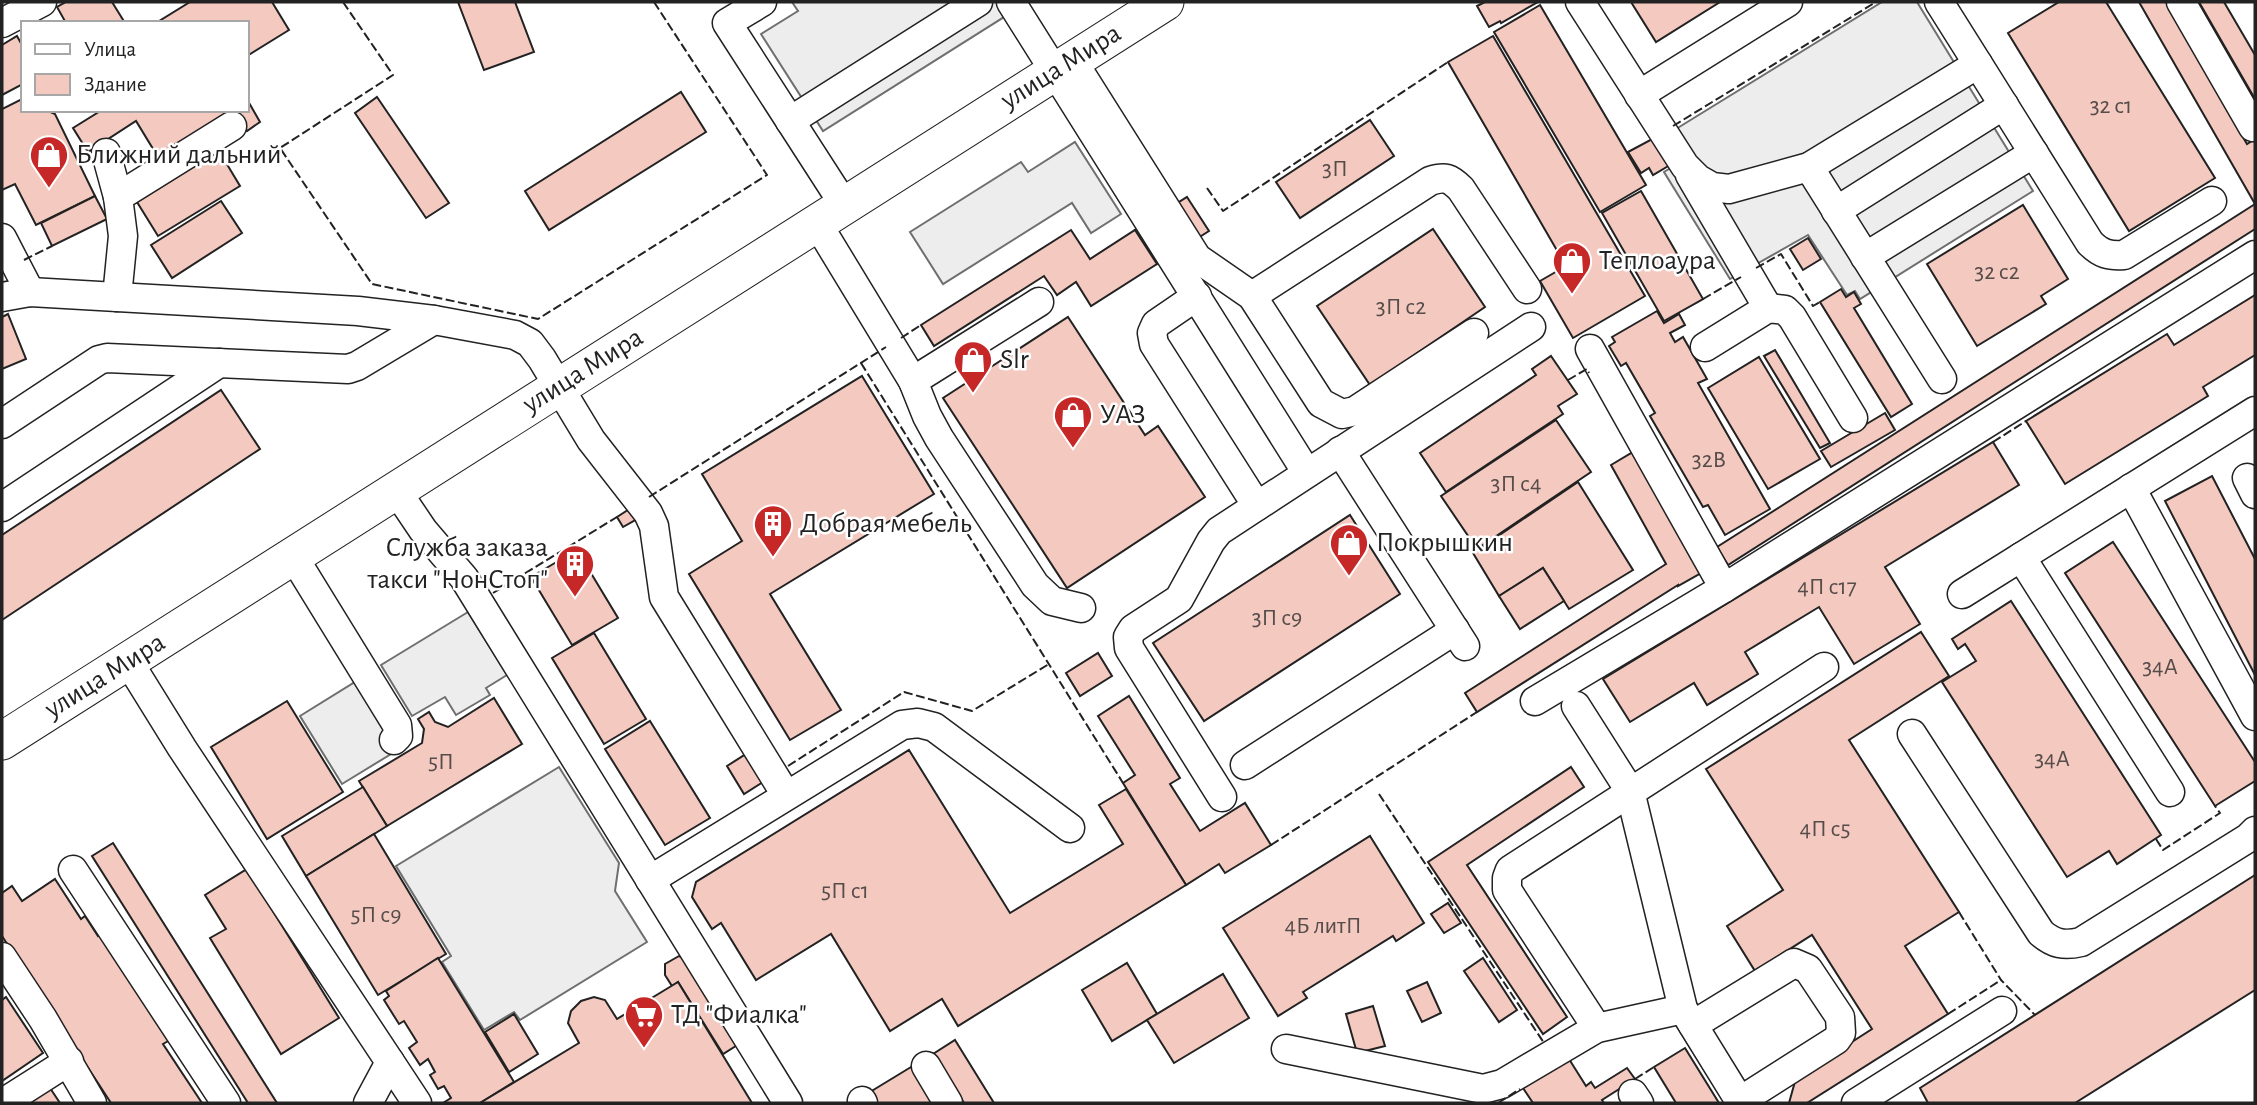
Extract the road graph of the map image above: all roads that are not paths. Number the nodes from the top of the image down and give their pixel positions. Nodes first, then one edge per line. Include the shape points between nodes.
1 (762, 2) edge
2 (978, 2) edge
3 (1011, 2) edge
4 (1164, 2) edge
5 (1580, 2) edge
6 (1787, 2) edge
7 (1939, 2) edge
8 (2181, 2) edge
9 (41, 10) edge
10 (723, 13) edge
11 (2, 23) edge
12 (1978, 64) junction
13 (1063, 66) junction
14 (1639, 95) junction
15 (2004, 105) junction
16 (790, 121) junction
17 (232, 126) dead end
18 (2253, 127) dead end
19 (106, 153) dead end
20 (2034, 153) junction
21 (1685, 166) junction
22 (1809, 167) junction
23 (117, 197) junction
24 (2212, 201) dead end
25 (1836, 211) junction
26 (831, 215) junction
27 (2, 238) edge
28 (2255, 255) edge
29 (1865, 257) junction
30 (1527, 289) dead end
31 (30, 292) junction
32 (1197, 296) junction
33 (1252, 296) junction
34 (2, 297) edge
35 (117, 297) junction
36 (1039, 303) dead end
37 (1768, 308) junction
38 (433, 320) junction
39 (1531, 327) dead end
40 (1474, 333) dead end
41 (1705, 347) dead end
42 (1590, 349) dead end
43 (219, 363) junction
44 (1942, 379) dead end
45 (913, 381) junction
46 (559, 386) junction
47 (2255, 411) edge
48 (1853, 418) dead end
49 (2, 424) edge
50 (1340, 451) junction
51 (1307, 473) junction
52 (2131, 488) junction
53 (397, 490) junction
54 (1257, 506) junction
55 (2, 507) edge
56 (293, 556) junction
57 (2021, 557) junction
58 (1724, 588) junction
59 (1962, 594) dead end
60 (1081, 608) dead end
61 (128, 661) junction
62 (1824, 667) dead end
63 (1535, 701) dead end
64 (1576, 706) dead end
65 (2255, 716) edge
66 (1912, 734) dead end
67 (394, 740) dead end
68 (2, 741) edge
69 (1245, 765) dead end
70 (1630, 791) junction
71 (2170, 792) dead end
72 (786, 795) junction
73 (1222, 797) dead end
74 (1070, 828) dead end
75 (2255, 831) edge
76 (73, 870) dead end
77 (650, 880) junction
78 (5, 969) edge
79 (2002, 1011) dead end
80 (1688, 1017) junction
81 (1597, 1028) junction
82 (1286, 1049) dead end
83 (69, 1061) junction
84 (390, 1062) junction
85 (926, 1066) dead end
86 (1741, 1102) edge
87 (4, 1103) edge
88 (92, 1103) edge
89 (226, 1103) edge
90 (368, 1103) edge
91 (417, 1103) edge
92 (788, 1103) edge
93 (948, 1103) edge
94 (1856, 1103) edge

1 - 10 lane
2 - 16 lane
3 - 13 lane
4 - 13 main road, улица Мира
5 - 14 lane
6 - 14 lane
7 - 12 lane
8 - 18 lane
9 - 11 lane
10 - 16 lane
12 - 15 lane
12 - 22 lane
13 - 26 main road, улица Мира
13 - 32 lane
13 - 33 lane via 1197,258
14 - 21 lane
15 - 20 lane
15 - 25 lane
16 - 26 lane
17 - 23 lane
19 - 23 lane
20 - 24 lane via 2090,243 2110,256 2124,255
20 - 29 lane
21 - 22 lane via 1712,187 1730,189
21 - 37 lane
22 - 25 lane
23 - 35 lane via 123,224
25 - 29 lane
26 - 45 lane
26 - 46 main road, улица Мира
27 - 31 lane
28 - 58 lane
29 - 44 lane
30 - 33 lane via 1461,189 1442,177
31 - 34 lane
31 - 35 lane
32 - 51 lane
32 - 54 lane via 1156,324 1154,344
33 - 40 lane via 1321,402 1342,414 1355,411
35 - 38 lane via 358,311
36 - 45 lane
37 - 41 lane
37 - 48 lane via 1786,310 1792,317
38 - 43 lane via 348,369
38 - 46 lane via 515,335 530,343
39 - 50 lane
42 - 58 lane
43 - 49 lane via 103,358
43 - 55 lane
45 - 60 lane via 939,438 1035,585 1052,601
46 - 53 main road, улица Мира
46 - 72 lane via 591,440 648,513 664,597
47 - 52 lane
50 - 51 lane
50 - 69 lane via 1460,638
51 - 54 lane
52 - 57 lane
52 - 65 lane
53 - 56 main road, улица Мира
53 - 77 lane via 423,530 464,578
54 - 73 lane via 1219,531 1179,599 1128,637 1129,648
56 - 61 main road, улица Мира
56 - 67 lane via 397,725
57 - 59 lane
57 - 71 lane
58 - 63 lane
61 - 68 main road, улица Мира
61 - 84 lane
62 - 70 lane
64 - 70 lane
66 - 75 lane via 2041,933 2066,946 2081,942
70 - 80 lane
70 - 81 lane via 1510,870 1507,878 1507,890
72 - 74 lane via 902,724 918,723 934,727
72 - 77 lane
76 - 89 lane
77 - 92 lane
78 - 83 lane
79 - 94 lane
80 - 81 lane
80 - 86 lane
80 - 86 lane via 1794,963 1808,969 1840,1017 1841,1033 1836,1040
81 - 82 lane via 1502,1084 1483,1089
83 - 87 lane
83 - 88 lane
84 - 90 lane
84 - 91 lane
85 - 93 lane

